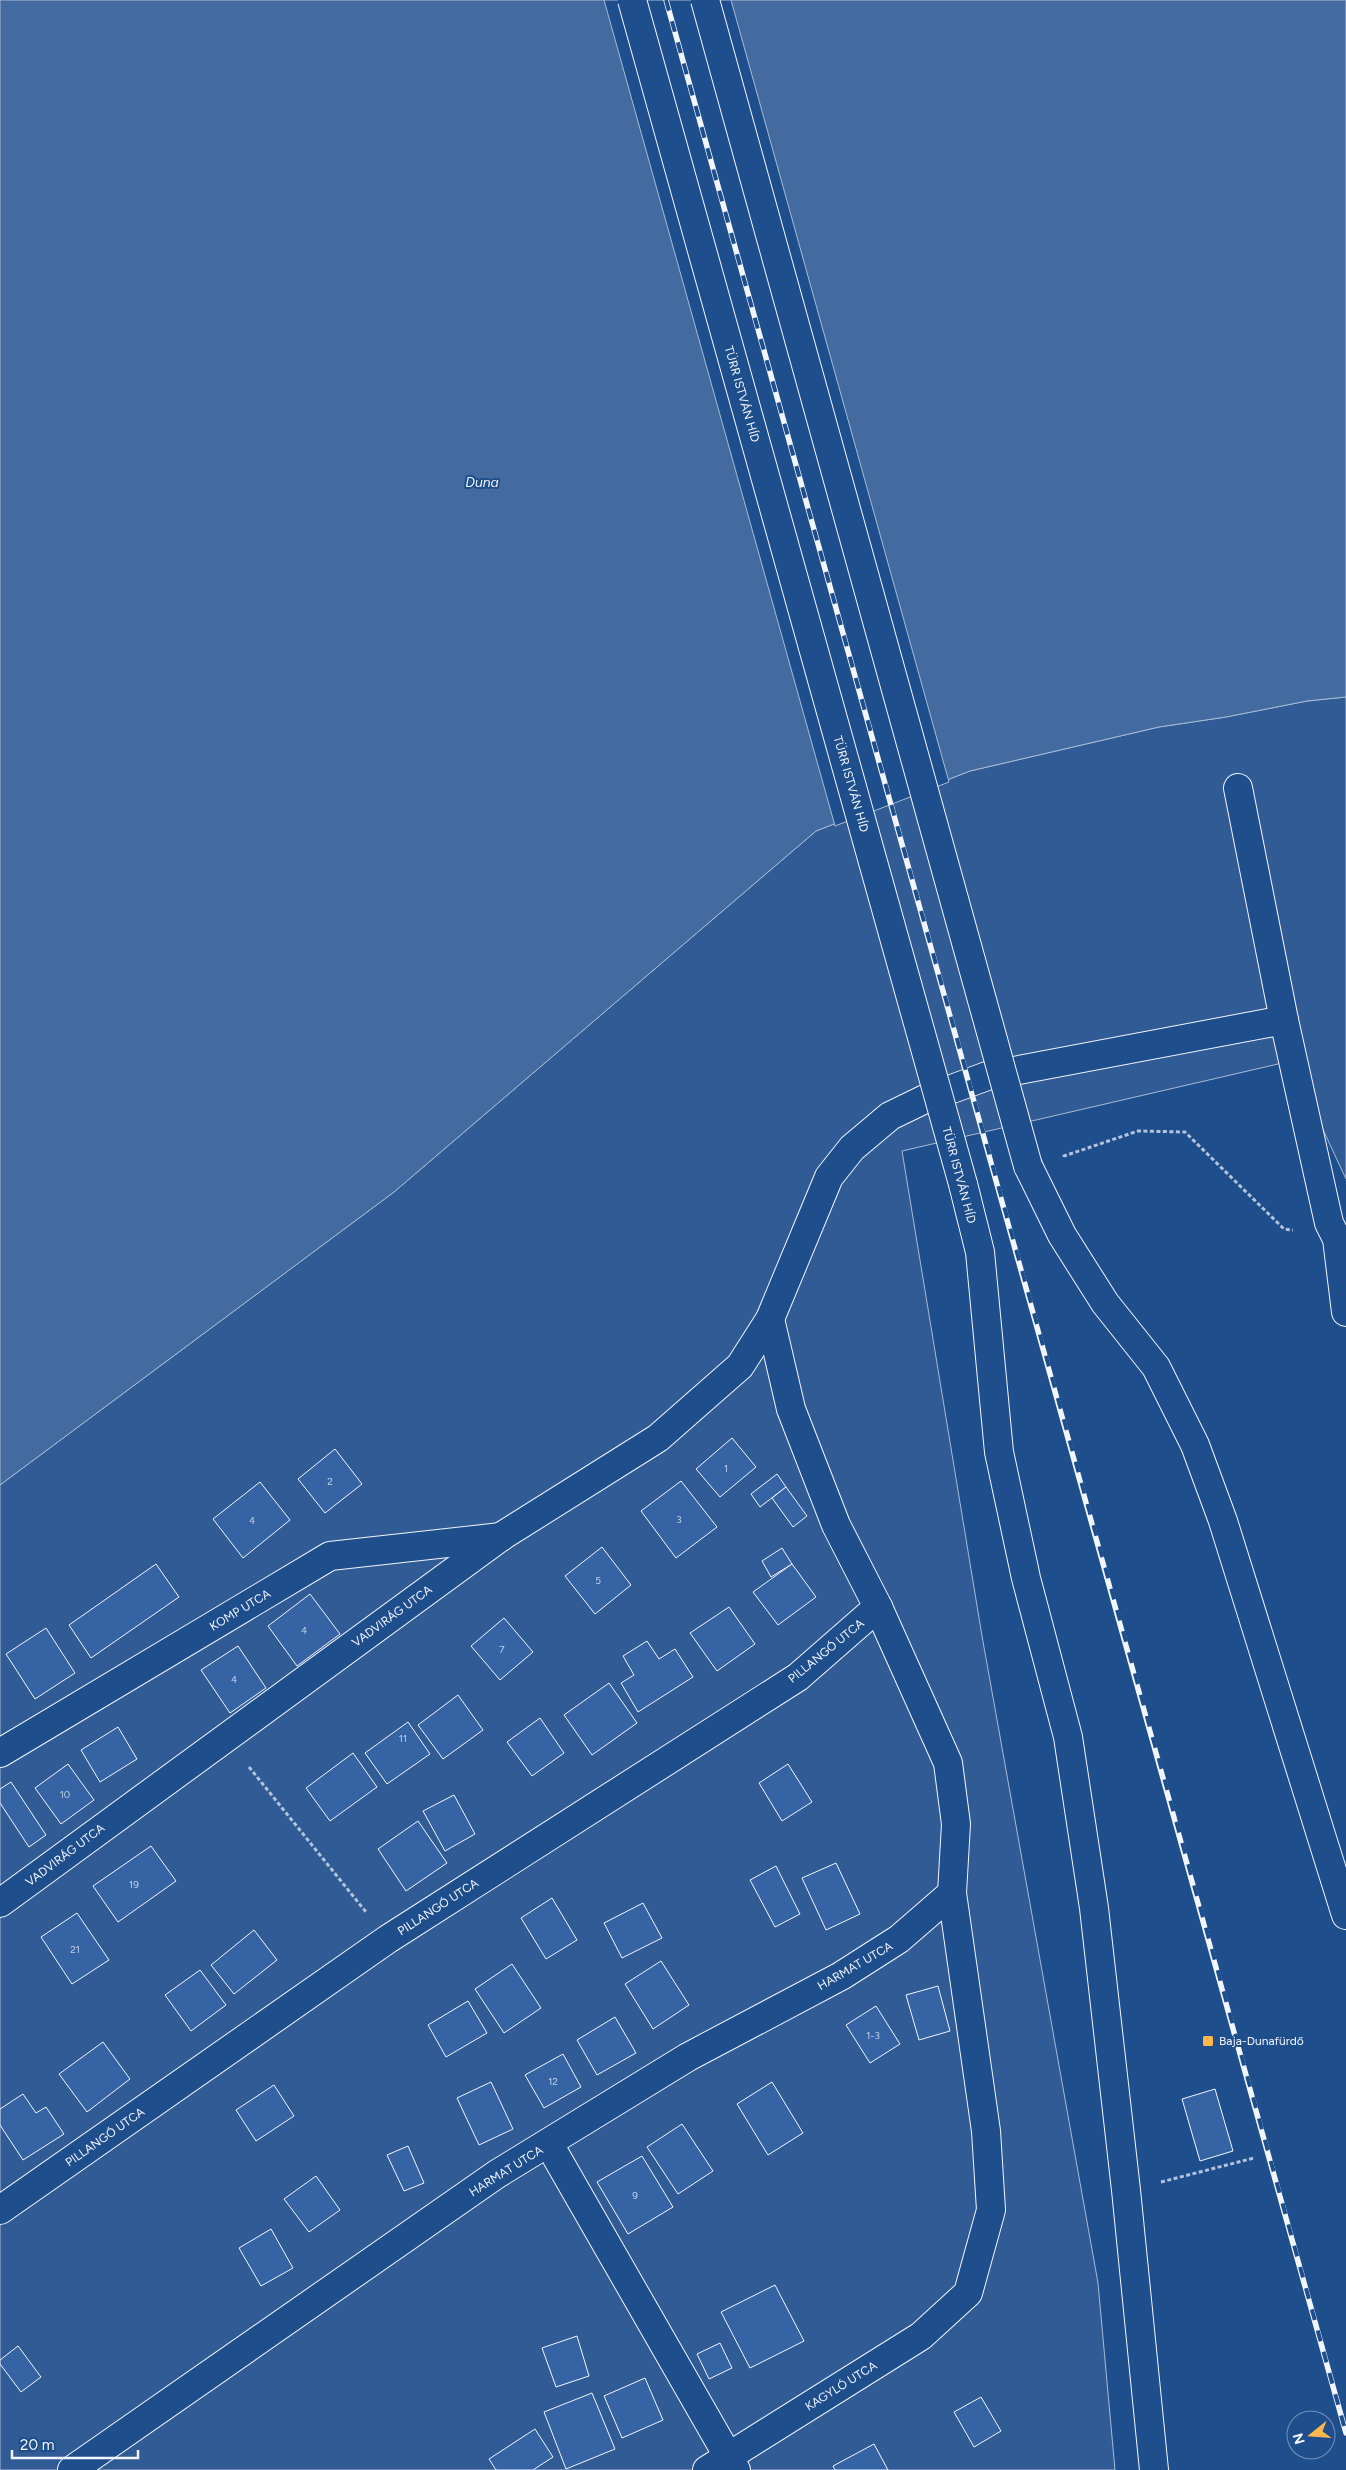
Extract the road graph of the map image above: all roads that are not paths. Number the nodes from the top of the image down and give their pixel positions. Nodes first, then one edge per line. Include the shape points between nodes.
1 (632, 0) edge
2 (705, 0) edge
3 (1238, 788) dead end
4 (1284, 1020) junction
5 (1341, 1237) edge
6 (1346, 1312) edge
7 (770, 1319) junction
8 (502, 1536) junction
9 (878, 1608) junction
10 (0, 1753) edge
11 (952, 1893) junction
12 (0, 1903) edge
13 (1346, 1916) edge
14 (549, 2144) junction
15 (0, 2210) edge
16 (724, 2466) edge
17 (72, 2470) edge
18 (1154, 2470) edge

1 - 18 street, TÜRR ISTVÁN HÍD, bridge via 980,1252 999,1452 1026,1578 1068,1737 1094,1908
2 - 13 street, bridge via 1028,1166 1076,1258 1105,1303 1156,1367 1195,1445 1222,1521
3 - 4 street
4 - 5 street via 1329,1223
4 - 7 street, VADVIRÁG UTCA via 987,1076 890,1116 852,1148 829,1177
5 - 6 street
7 - 8 street, VADVIRÁG UTCA via 740,1366 658,1438
7 - 9 street via 791,1409 836,1525
8 - 10 street, KOMP UTCA via 330,1556
8 - 12 street, VADVIRÁG UTCA
9 - 11 street via 948,1764 956,1824
9 - 15 street, PILLANGÓ UTCA via 798,1676 388,1939
11 - 14 street, HARMAT UTCA via 899,1940 841,1976 688,2057
11 - 16 street, KAGYLÓ UTCA via 986,2131 991,2210 968,2293 921,2336
14 - 16 street
14 - 17 street, HARMAT UTCA via 497,2174

